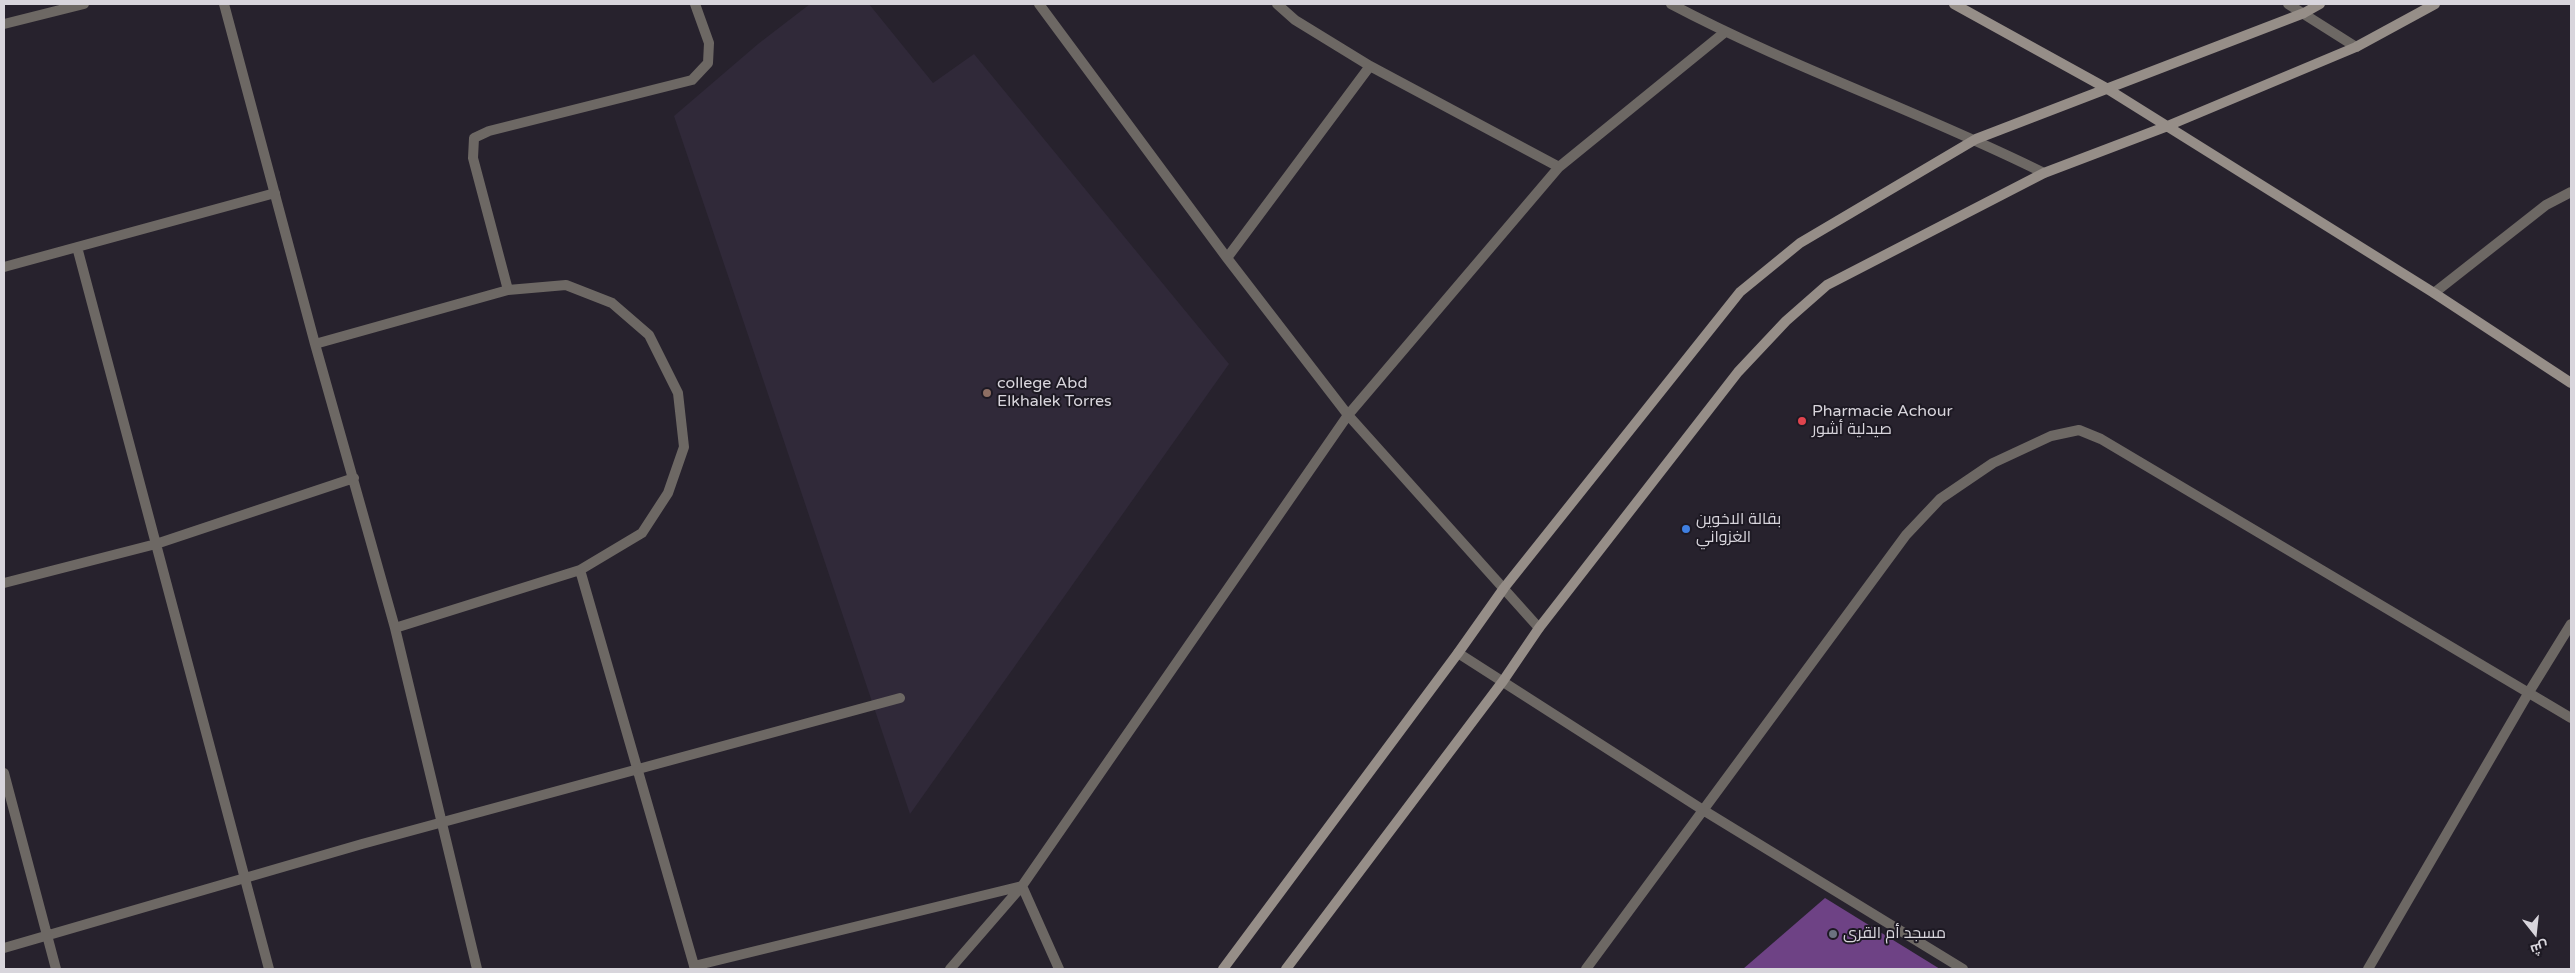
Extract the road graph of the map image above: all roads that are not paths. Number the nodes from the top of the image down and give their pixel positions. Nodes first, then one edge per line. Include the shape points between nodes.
1 (84, 4) edge
2 (224, 4) edge
3 (695, 4) edge
4 (1039, 4) edge
5 (1277, 4) edge
6 (1671, 4) edge
7 (1954, 4) edge
8 (2288, 4) edge
9 (2320, 4) edge
10 (2436, 4) edge
11 (2304, 13) junction
12 (4, 24) edge
13 (1725, 32) junction
14 (2356, 47) junction
15 (1370, 66) junction
16 (2106, 88) junction
17 (2165, 127) junction
18 (1976, 139) junction
19 (1559, 167) junction
20 (2044, 173) junction
21 (2571, 192) edge
22 (274, 193) junction
23 (77, 247) junction
24 (1227, 258) junction
25 (4, 267) edge
26 (508, 290) junction
27 (2434, 293) junction
28 (315, 344) junction
29 (2571, 383) edge
30 (1348, 415) junction
31 (354, 478) junction
32 (156, 544) junction
33 (580, 570) junction
34 (4, 583) edge
35 (1504, 588) junction
36 (2571, 624) edge
37 (395, 628) junction
38 (1539, 628) junction
39 (1458, 653) junction
40 (1503, 681) junction
41 (2529, 692) junction
42 (900, 698) dead end
43 (2571, 718) edge
44 (637, 771) junction
45 (4, 773) edge
46 (1703, 810) junction
47 (441, 823) junction
48 (246, 877) junction
49 (1022, 886) junction
50 (46, 936) junction
51 (4, 948) edge
52 (694, 968) edge
53 (56, 969) edge
54 (269, 969) edge
55 (477, 969) edge
56 (950, 969) edge
57 (1058, 969) edge
58 (1223, 969) edge
59 (1286, 969) edge
60 (1586, 969) edge
61 (1963, 969) edge
62 (2368, 969) edge

1 - 12 street
2 - 22 street
3 - 26 street via 709,43 708,63 692,80 489,131 474,138 473,158
4 - 24 street
5 - 15 street via 1295,20
6 - 13 street
7 - 16 street
8 - 11 street
9 - 11 street
10 - 14 street
11 - 14 street
11 - 16 street
13 - 18 street
13 - 19 street
14 - 17 street
15 - 19 street
15 - 24 street
16 - 17 street
16 - 18 street
17 - 20 street
17 - 27 street
18 - 20 street
18 - 35 street via 1800,244 1740,292
19 - 30 street
20 - 38 street via 1827,286 1786,321 1738,372
21 - 27 street via 2546,205
22 - 23 street
22 - 28 street
23 - 25 street
23 - 32 street
24 - 30 street
26 - 28 street
26 - 33 street via 566,286 612,303 649,335 678,393 684,447 668,493 642,533
27 - 29 street
28 - 31 street
30 - 35 street
30 - 49 street
31 - 32 street
31 - 37 street
32 - 34 street
32 - 48 street
33 - 37 street
33 - 44 street
35 - 38 street
35 - 39 street
36 - 41 street
37 - 47 street
38 - 40 street
39 - 40 street
39 - 58 street
40 - 46 street
40 - 59 street
41 - 43 street
41 - 46 street via 2101,439 2079,430 2051,436 1993,464 1940,499 1906,535
41 - 62 street
42 - 44 street
44 - 47 street
44 - 52 street
45 - 50 street
46 - 60 street
46 - 61 street
47 - 48 street
47 - 55 street
48 - 50 street
48 - 54 street
49 - 52 street
49 - 56 street
49 - 57 street
50 - 51 street
50 - 53 street

